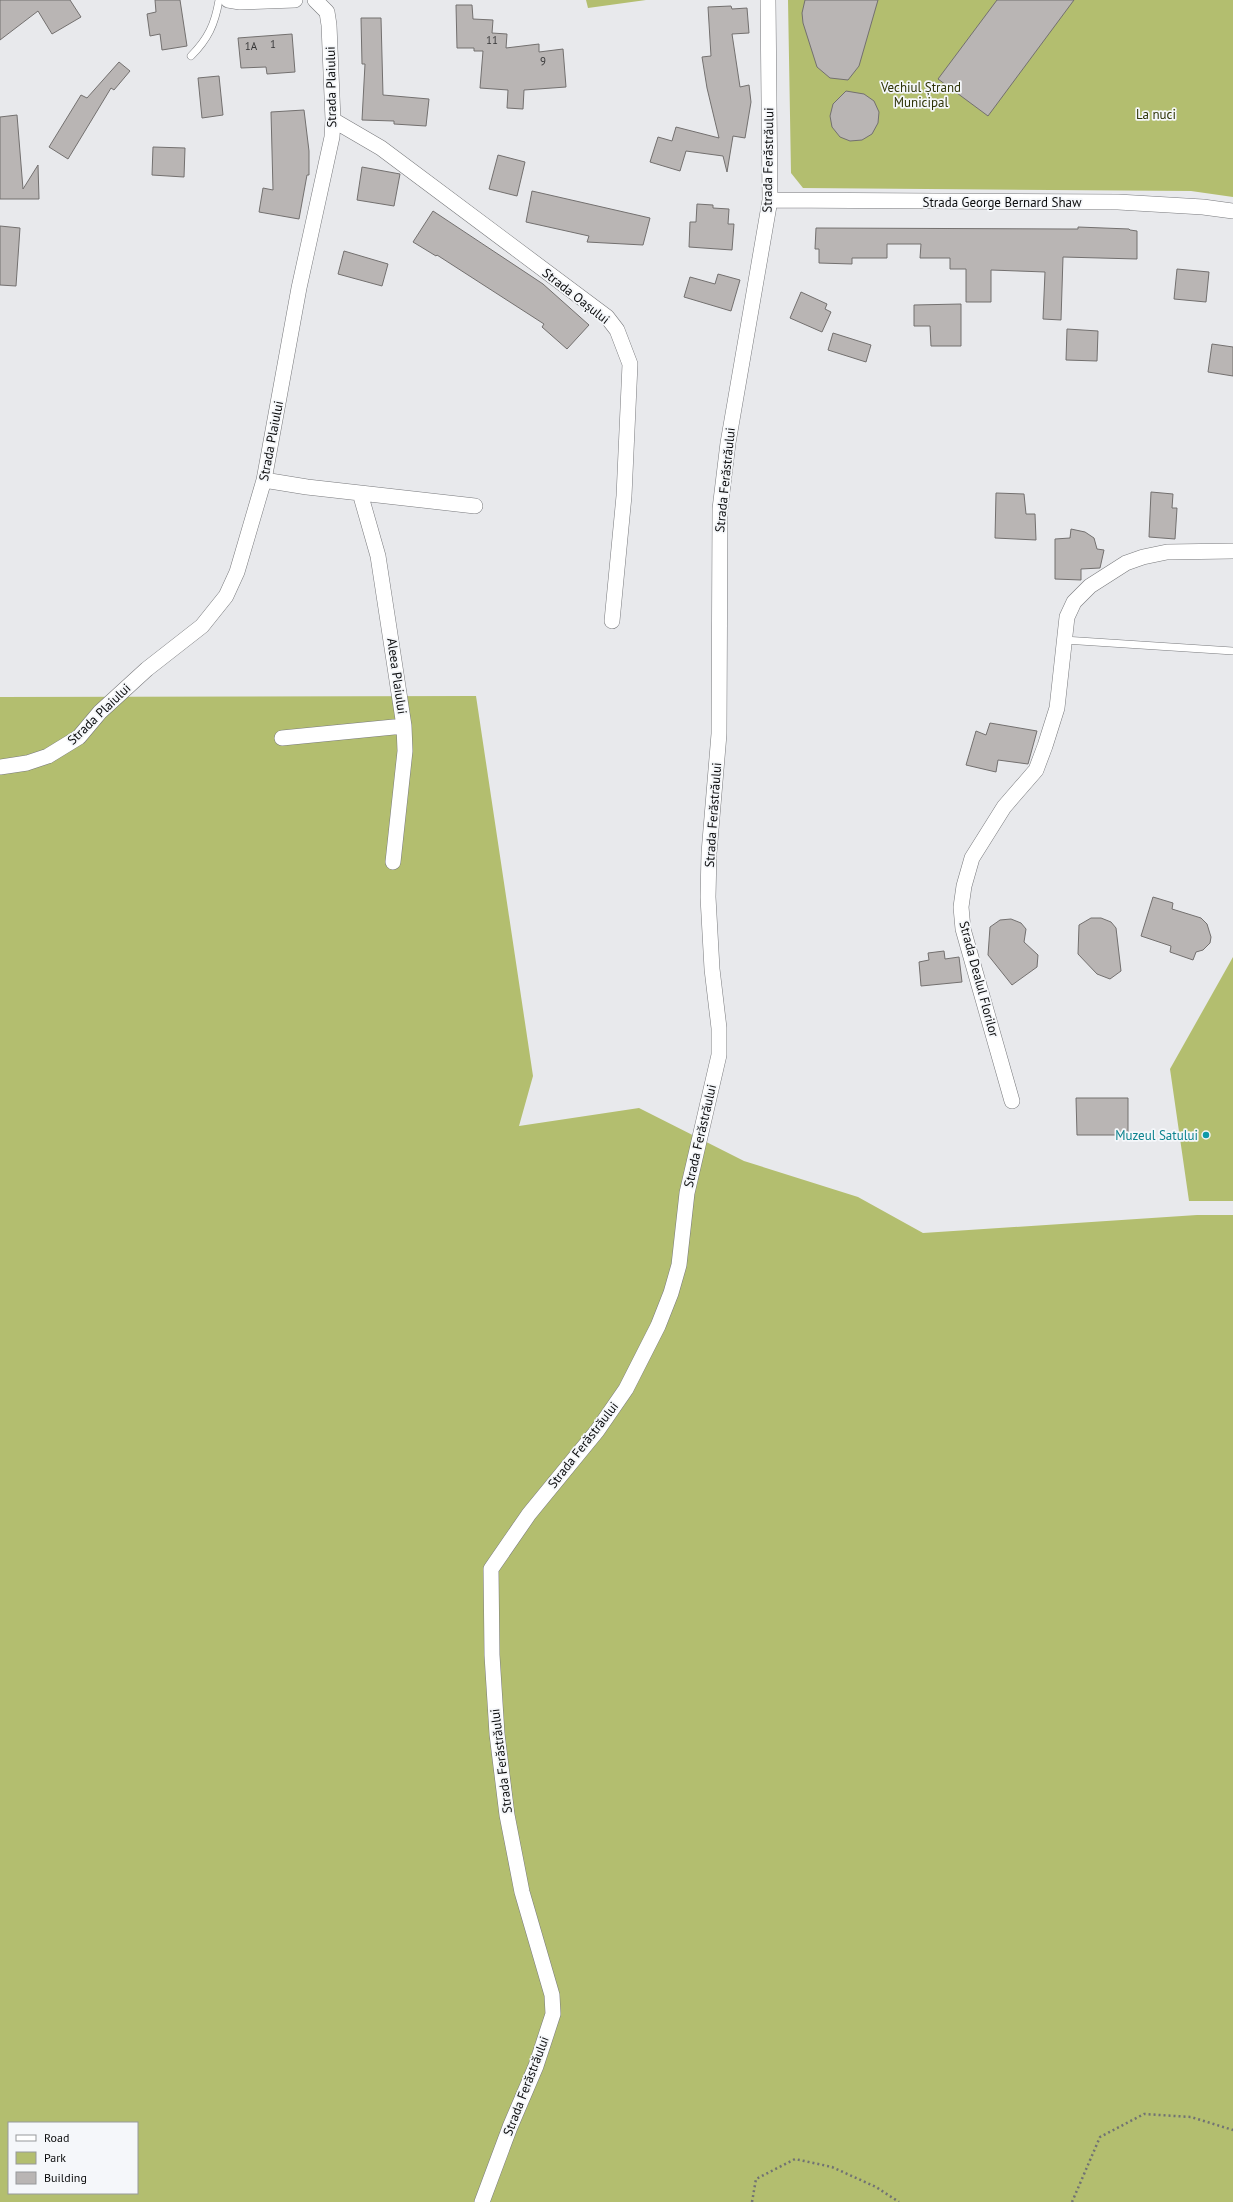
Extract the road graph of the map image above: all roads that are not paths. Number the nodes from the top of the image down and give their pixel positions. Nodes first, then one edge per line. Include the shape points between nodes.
1 (219, 0) edge
2 (228, 0) edge
3 (294, 0) edge
4 (315, 0) edge
5 (768, 0) edge
6 (191, 56) dead end
7 (333, 120) junction
8 (770, 200) junction
9 (1233, 211) edge
10 (264, 480) junction
11 (360, 493) junction
12 (475, 506) dead end
13 (1233, 551) edge
14 (612, 621) dead end
15 (1064, 640) junction
16 (1233, 651) edge
17 (404, 726) junction
18 (282, 738) dead end
19 (0, 767) edge
20 (392, 862) dead end
21 (1012, 1101) dead end
22 (482, 2202) edge

1 - 6 lane via 209,36
2 - 3 street
4 - 7 street, Strada Plaiului via 327,12 329,25
5 - 8 street, Strada Ferăstrăului
7 - 10 street, Strada Plaiului via 332,137 299,288
7 - 14 street, Strada Oașului via 381,148 607,317 618,330 630,364 624,496
8 - 9 street, Strada George Bernard Shaw via 1118,202
8 - 22 street, Strada Ferăstrăului via 728,444 720,509 718,734 708,897 719,1055 687,1193 679,1265 672,1293 658,1326 626,1389 597,1430 529,1514 491,1570 496,1734 507,1815 522,1892 552,1995 553,2014 536,2066
10 - 11 street
10 - 19 street, Strada Plaiului via 237,572 226,596 202,626 147,669 100,712 79,737 64,748 27,763
11 - 12 street
11 - 17 street, Aleea Plaiului via 379,563
13 - 15 street, Strada Dealul Florilor via 1167,552 1126,563 1090,586 1074,602 1067,618
15 - 16 lane
15 - 21 street, Strada Dealul Florilor via 1057,708 1036,770 1004,807 972,858 962,900 963,930
17 - 18 street
17 - 20 street, Aleea Plaiului via 405,751

